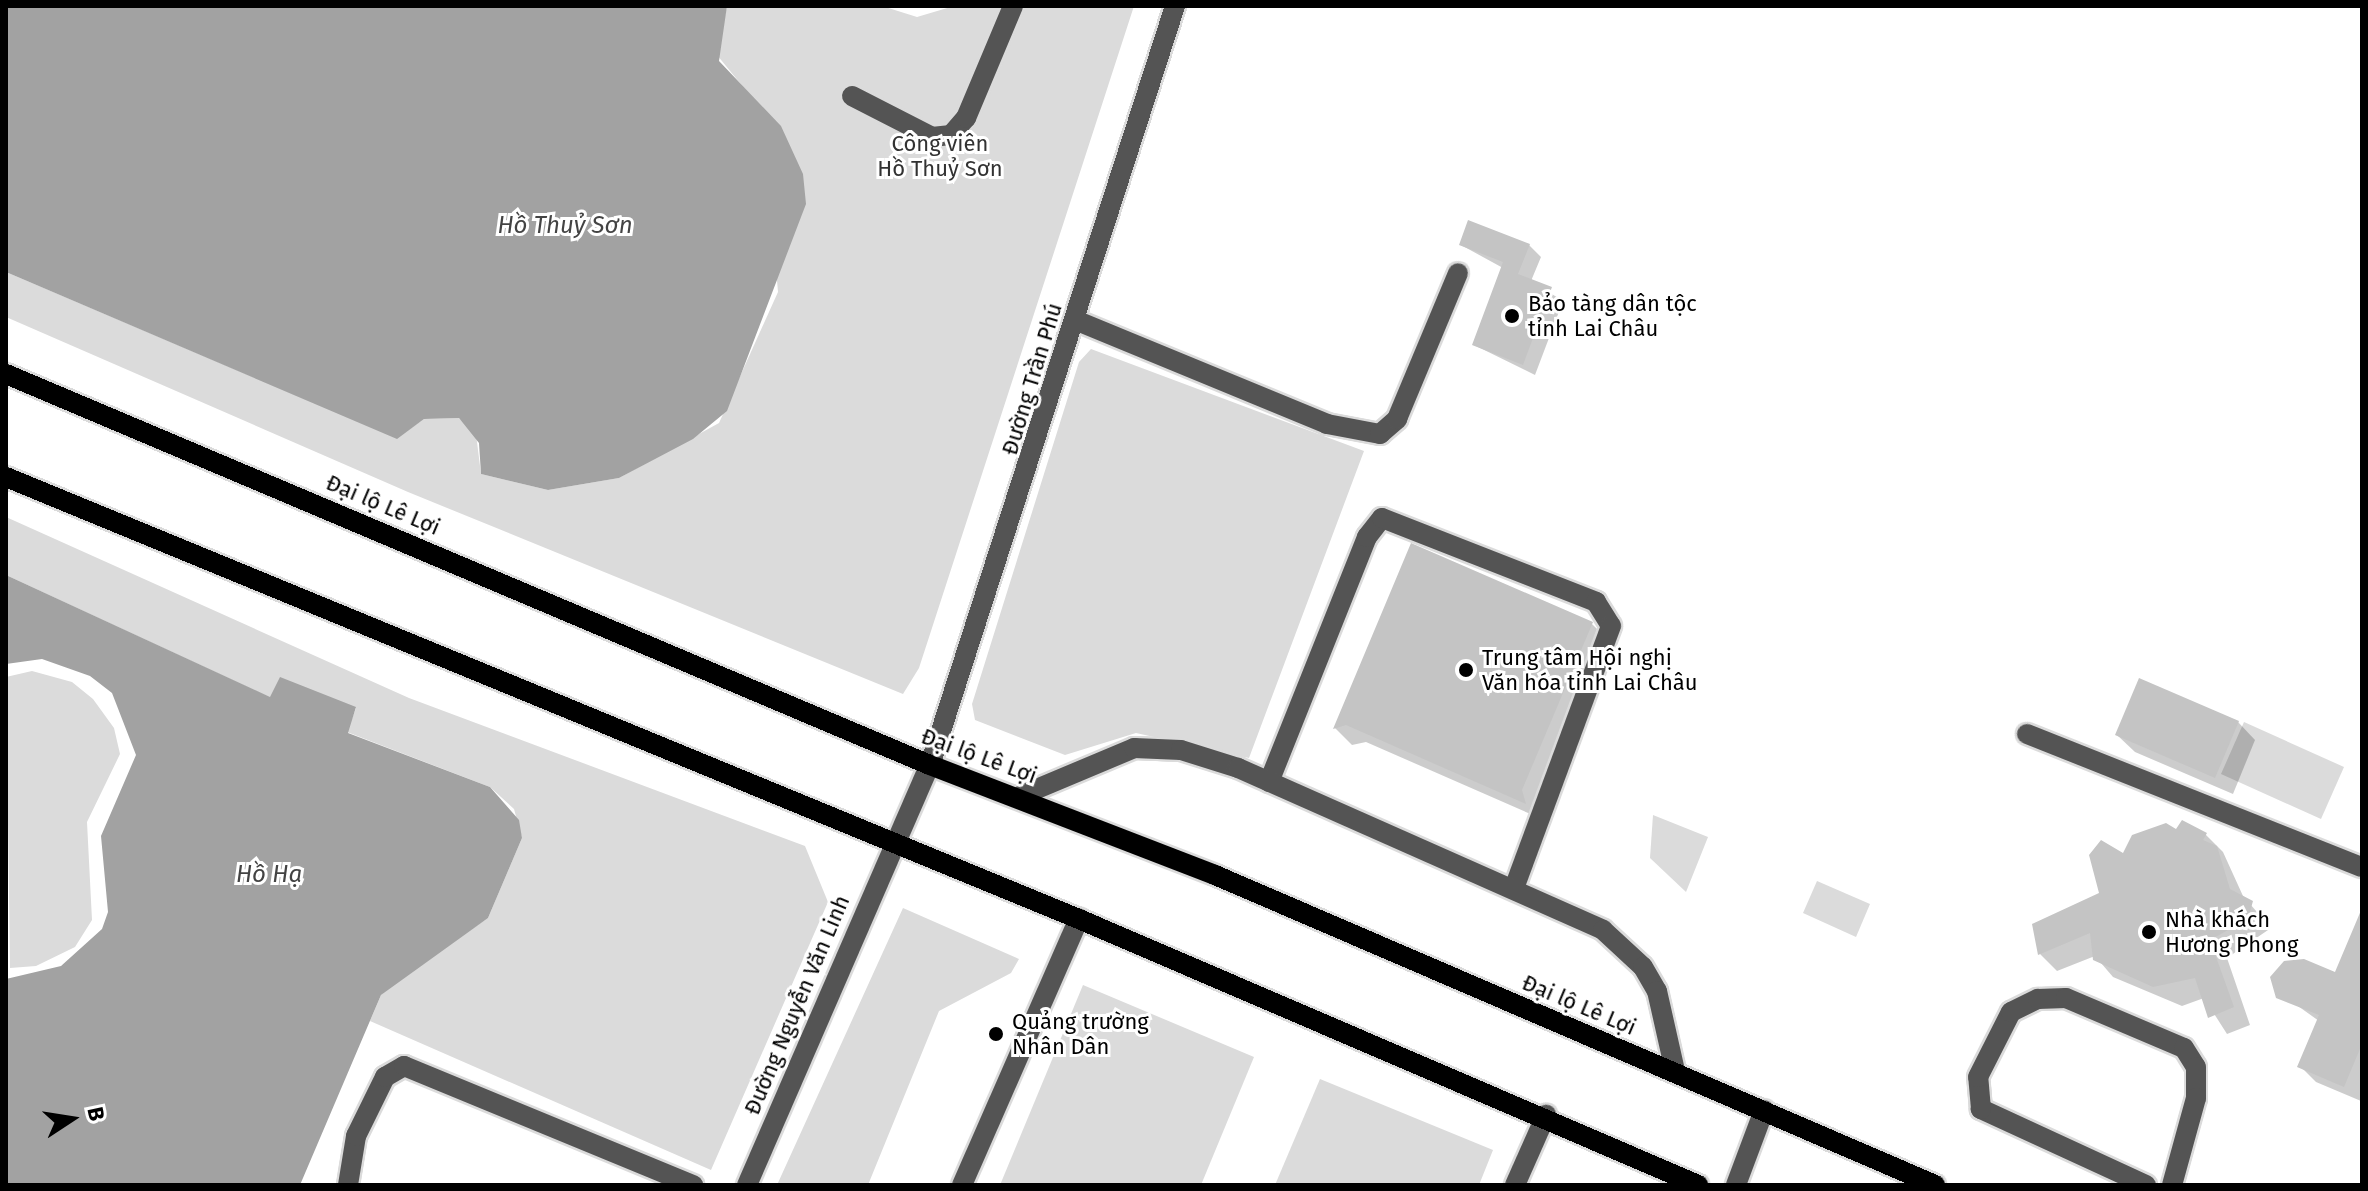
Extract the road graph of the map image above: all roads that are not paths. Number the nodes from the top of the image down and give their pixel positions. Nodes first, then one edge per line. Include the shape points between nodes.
1 (1013, 6) edge
2 (1175, 6) edge
3 (852, 96) dead end
4 (1458, 273) dead end
5 (1075, 320) junction
6 (6, 374) edge
7 (6, 477) edge
8 (2027, 734) dead end
9 (930, 765) junction
10 (1269, 782) junction
11 (1020, 796) junction
12 (891, 844) junction
13 (2362, 867) edge
14 (1515, 886) junction
15 (1079, 919) junction
16 (1675, 1071) junction
17 (1764, 1110) junction
18 (1546, 1115) junction
19 (348, 1185) edge
20 (693, 1185) edge
21 (747, 1185) edge
22 (962, 1185) edge
23 (1515, 1185) edge
24 (1698, 1185) edge
25 (1736, 1185) edge
26 (1935, 1185) edge
27 (2146, 1185) edge
28 (2172, 1185) edge

1 - 3 street via 966,118 951,135 932,137
2 - 5 street, Đường Trần Phú
4 - 5 street via 1397,419 1380,434 1327,424
5 - 9 street, Đường Trần Phú
6 - 9 main road, Đại lộ Lê Lợi
7 - 12 main road
8 - 13 street
9 - 11 main road, Đại lộ Lê Lợi
9 - 12 street, Đường Trần Phú
10 - 11 street via 1181,750 1134,748
10 - 14 street
10 - 14 street via 1367,537 1382,518 1596,602 1611,626
11 - 16 main road, Đại lộ Lê Lợi
12 - 15 main road
12 - 21 street, Đường Nguyễn Văn Linh
14 - 16 street via 1593,924 1643,967 1665,1016
15 - 18 main road
15 - 22 street
16 - 17 main road, Đại lộ Lê Lợi
17 - 25 street
17 - 26 main road, Đại lộ Lê Lợi
18 - 23 street
18 - 24 main road
19 - 20 street via 356,1136 385,1077 404,1066
27 - 28 street via 1981,1109 1978,1077 2011,1012 2038,999 2066,998 2184,1048 2196,1067 2196,1098

